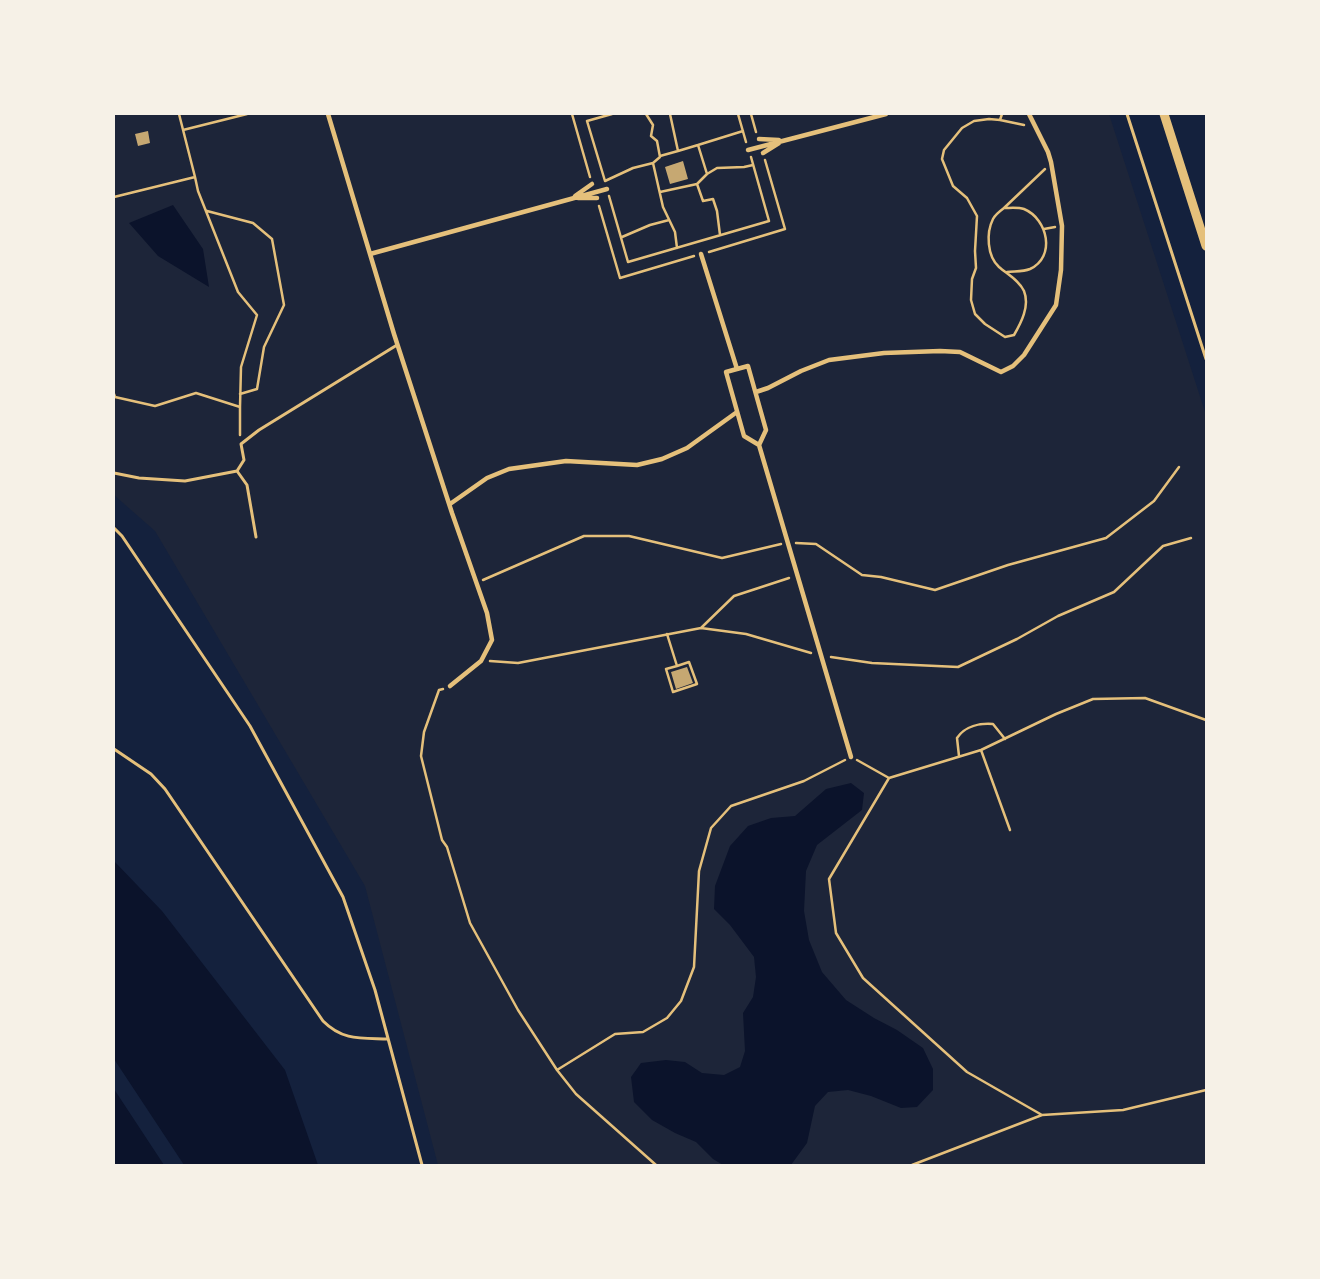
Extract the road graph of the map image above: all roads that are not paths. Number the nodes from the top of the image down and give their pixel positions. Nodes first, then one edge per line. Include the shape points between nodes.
1 (328, 114) edge
2 (886, 114) edge
3 (1029, 114) edge
4 (1127, 114) edge
5 (1164, 114) edge
6 (759, 139) road end
7 (783, 140) junction
8 (748, 150) road end
9 (763, 153) road end
10 (592, 184) road end
11 (607, 189) road end
12 (572, 198) junction
13 (596, 198) road end
14 (1206, 246) edge
15 (370, 254) junction
16 (701, 254) road end
17 (398, 344) junction
18 (1206, 359) edge
19 (737, 369) junction
20 (756, 392) junction
21 (737, 412) junction
22 (759, 445) junction
23 (237, 471) junction
24 (114, 473) edge
25 (450, 504) junction
26 (114, 528) edge
27 (256, 537) dead end
28 (450, 686) road end
29 (114, 749) edge
30 (852, 757) road end
31 (388, 1039) junction
32 (422, 1165) edge

1 - 15 street
2 - 7 street
3 - 20 street via 1051,162 1062,226 1056,305 1024,355 1001,372 960,352 884,353 829,360
4 - 18 lane
5 - 14 main road
6 - 7 street
7 - 8 street
7 - 9 street
10 - 12 street
11 - 12 street
12 - 13 street
12 - 15 street
15 - 17 street
16 - 19 street
17 - 23 lane via 241,444 244,460
17 - 25 street
19 - 20 street via 748,366
19 - 21 street via 726,372
20 - 22 street via 766,430
21 - 22 street via 744,436
21 - 25 street via 686,448 662,459 637,465 566,461 509,469 487,478
22 - 30 street
23 - 24 lane via 185,481
23 - 27 lane via 247,485
25 - 28 street via 487,613 492,640 481,661
26 - 31 lane via 250,726 343,897
29 - 31 lane via 151,774 165,789 323,1021 348,1038
31 - 32 lane

